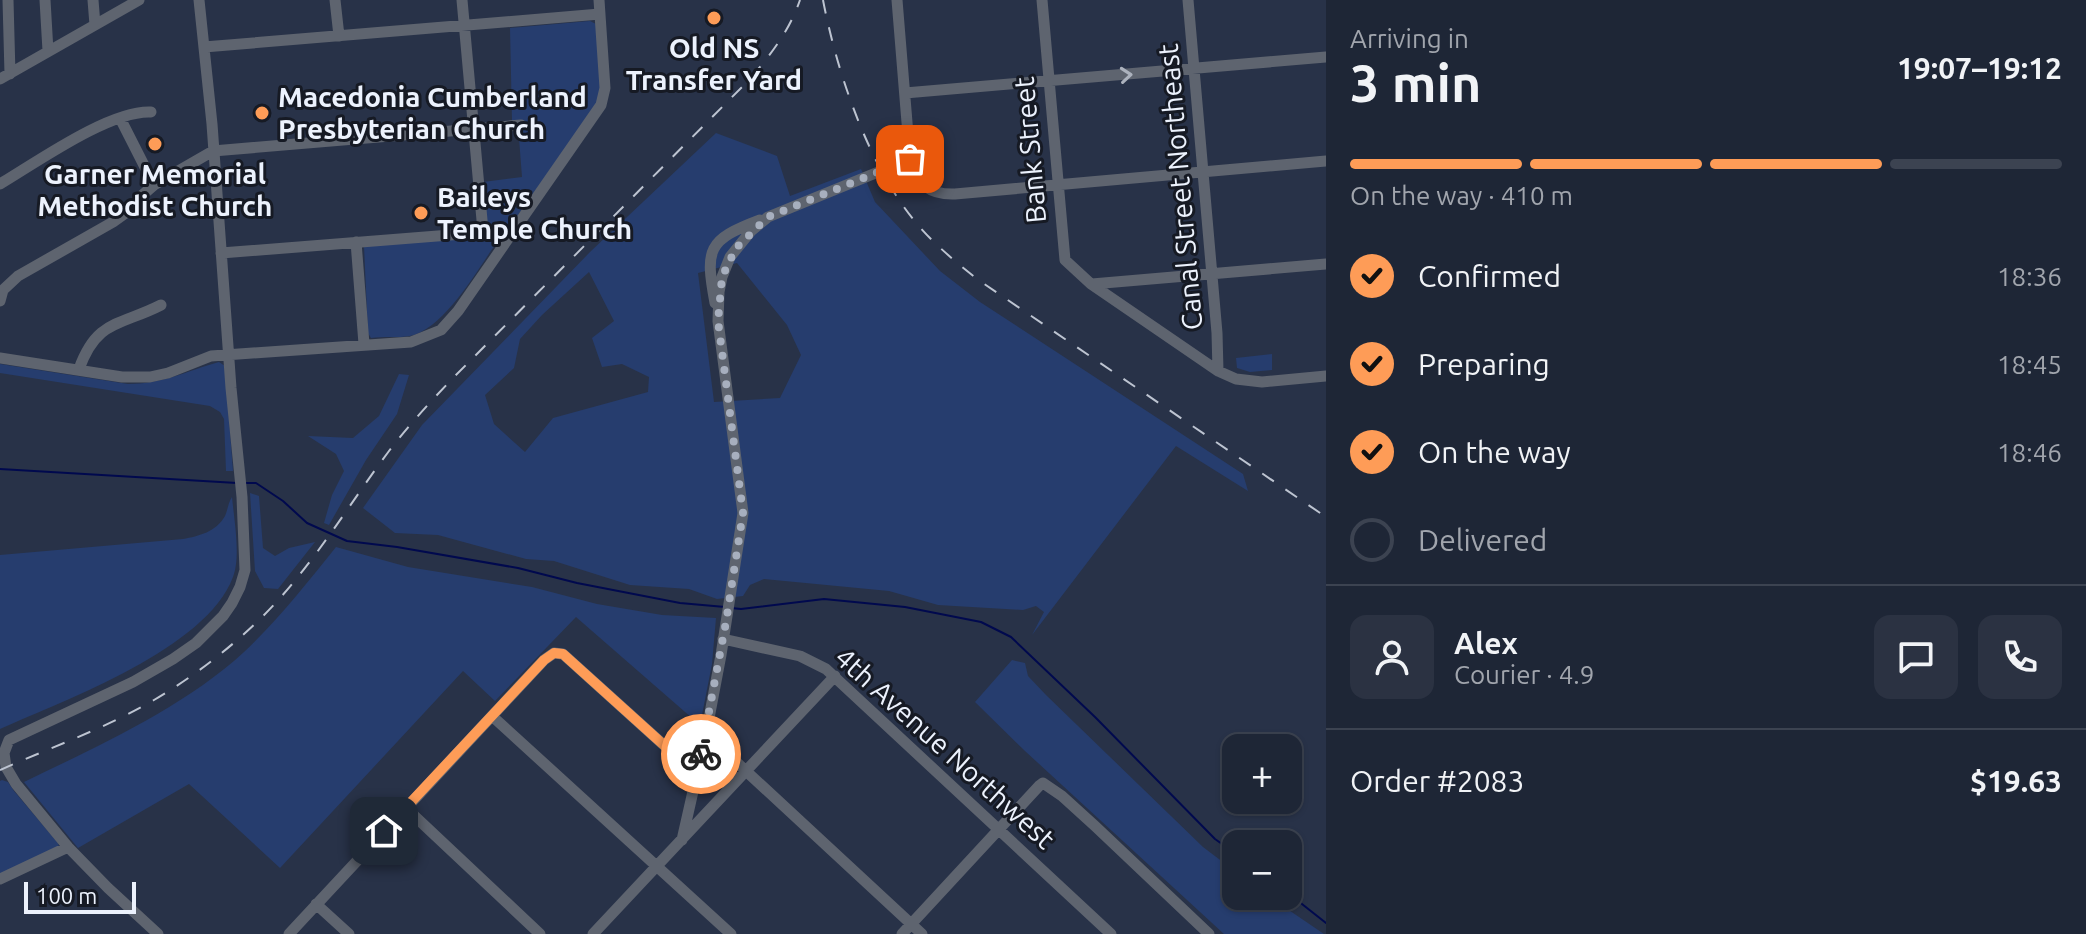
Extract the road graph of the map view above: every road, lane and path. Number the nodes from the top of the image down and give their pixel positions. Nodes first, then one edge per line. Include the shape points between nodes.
1 (8, 0) edge
2 (45, 0) edge
3 (93, 0) edge
4 (139, 0) edge
5 (199, 0) edge
6 (335, 0) edge
7 (462, 0) edge
8 (599, 0) edge
9 (897, 0) edge
10 (1042, 0) edge
11 (1188, 0) edge
12 (600, 14) junction
13 (95, 25) junction
14 (464, 25) junction
15 (339, 36) junction
16 (204, 47) junction
17 (48, 51) junction
18 (1326, 57) edge
19 (1194, 68) junction
20 (5, 76) edge
21 (1048, 81) junction
22 (905, 93) junction
23 (151, 112) dead end
24 (120, 118) junction
25 (521, 125) dead end
26 (473, 128) junction
27 (213, 151) junction
28 (910, 159) junction
29 (1326, 161) edge
30 (1203, 172) junction
31 (0, 184) edge
32 (1057, 184) junction
33 (154, 185) junction
34 (768, 217) junction
35 (514, 230) junction
36 (483, 231) junction
37 (356, 242) junction
38 (221, 253) junction
39 (1326, 264) edge
40 (1211, 274) junction
41 (1091, 284) junction
42 (1, 292) edge
43 (161, 305) dead end
44 (718, 321) junction
45 (364, 344) junction
46 (229, 354) junction
47 (0, 358) edge
48 (79, 369) junction
49 (1218, 371) junction
50 (1326, 376) edge
51 (723, 639) junction
52 (835, 676) junction
53 (492, 716) junction
54 (706, 734) junction
55 (746, 771) junction
56 (697, 775) junction
57 (406, 808) junction
58 (1000, 828) junction
59 (682, 840) junction
60 (68, 847) junction
61 (657, 865) junction
62 (4, 878) edge
63 (316, 904) junction
64 (911, 924) junction
65 (1207, 933) edge
66 (158, 934) edge
67 (289, 934) edge
68 (349, 934) edge
69 (540, 934) edge
70 (593, 934) edge
71 (731, 934) edge
72 (902, 934) edge
73 (922, 934) edge
74 (1111, 934) edge

1 - 20 street
2 - 17 street
3 - 13 street
4 - 13 street
5 - 16 street
6 - 15 street
7 - 14 street
8 - 12 street
9 - 22 street
10 - 21 street, Bank Street
11 - 19 street, Canal Street Northeast
12 - 14 street
12 - 35 street via 605,88 601,105
13 - 17 street
14 - 15 street
14 - 26 street
15 - 16 street
16 - 27 street
17 - 20 street
18 - 19 street
21 -> 19 street
19 - 30 street, Canal Street Northeast
21 - 22 street
21 - 32 street, Bank Street
22 - 28 street
23 - 24 street
24 - 31 street
24 - 33 street
25 - 26 street
26 - 27 street
26 - 36 street
27 - 33 street
27 - 38 street
28 - 32 street via 920,183 946,194
28 - 34 street
29 - 30 street
30 - 32 street
30 - 40 street, Canal Street Northeast
32 - 41 street, Bank Street via 1065,260
33 - 42 street via 113,222 18,276
34 - 44 street via 730,257 722,277
34 - 44 street via 732,232 717,243 709,259
35 - 36 street
35 - 45 street via 441,330 411,342
36 - 37 street
37 - 38 street
37 - 45 street
38 - 46 street
39 - 40 street
40 - 41 street
40 - 49 street, Canal Street Northeast
41 - 49 street, Bank Street
43 - 48 street via 107,328 93,339
44 - 51 street via 743,513
45 - 46 street
46 - 48 street via 150,377
46 - 60 street via 245,570 232,603 211,629 173,659 9,740 4,753 16,784
47 - 48 street
49 - 50 street, Bank Street via 1262,382
51 - 52 street, 4th Avenue Northwest via 800,656
51 - 54 street
52 - 55 street
52 - 58 street, 4th Avenue Northwest
53 - 56 street via 549,655 559,653
53 - 57 street
53 - 61 street
54 - 55 street
54 - 56 street
55 - 59 street
55 - 64 street
56 - 59 street
57 - 63 street
57 - 69 street
58 - 64 street
58 - 65 street via 1039,786 1048,785
58 - 74 street, 4th Avenue Northwest
59 - 61 street
60 - 62 street
60 - 66 street
61 - 70 street
61 - 71 street
63 - 67 street
63 - 68 street
64 - 72 street
64 - 73 street

